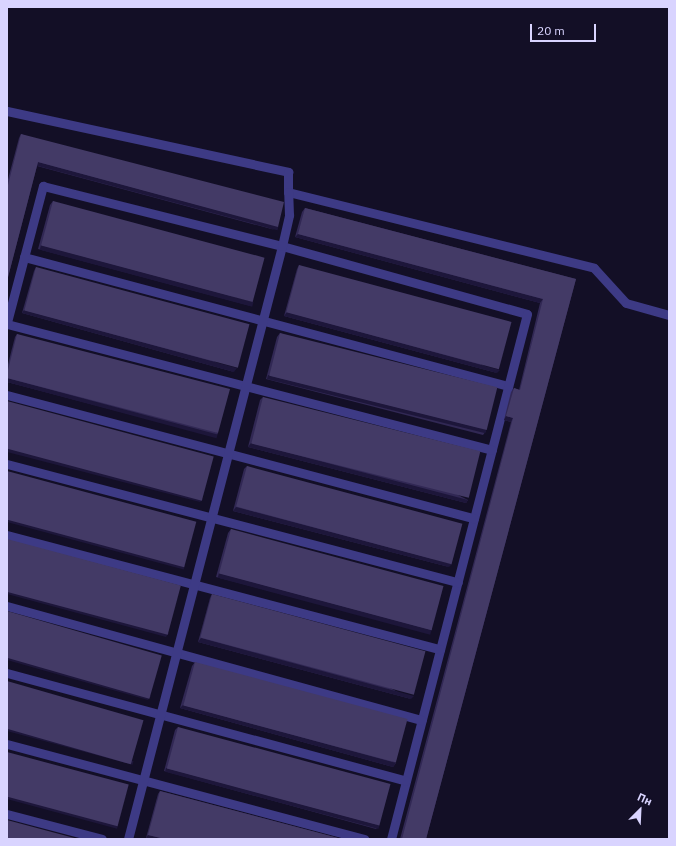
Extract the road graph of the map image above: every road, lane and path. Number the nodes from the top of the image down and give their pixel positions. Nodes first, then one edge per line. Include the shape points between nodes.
1 (7, 111) edge
2 (288, 192) junction
3 (282, 246) junction
4 (24, 257) junction
5 (669, 315) edge
6 (262, 320) junction
7 (7, 323) edge
8 (508, 386) junction
9 (245, 387) junction
10 (7, 395) edge
11 (492, 450) junction
12 (228, 455) junction
13 (7, 464) edge
14 (212, 517) junction
15 (474, 518) junction
16 (7, 535) edge
17 (458, 582) junction
18 (194, 584) junction
19 (7, 606) edge
20 (440, 649) junction
21 (176, 653) junction
22 (7, 673) edge
23 (160, 715) junction
24 (422, 720) junction
25 (7, 744) edge
26 (143, 780) junction
27 (406, 781) junction
28 (7, 814) edge
29 (102, 839) edge
30 (128, 839) edge
31 (365, 839) edge
32 (391, 839) edge

1 - 2 lane via 288,172
2 - 3 lane via 289,216
2 - 5 lane via 594,268 626,303
3 - 4 lane via 43,186
3 - 6 lane
3 - 8 lane via 527,314
4 - 6 lane
4 - 7 lane
6 - 8 lane
6 - 9 lane
7 - 9 lane
8 - 11 lane
9 - 11 lane
9 - 12 lane
10 - 12 lane
11 - 15 lane
12 - 14 lane
12 - 15 lane
13 - 14 lane
14 - 17 lane
14 - 18 lane
15 - 17 lane
16 - 18 lane
17 - 20 lane
18 - 20 lane
18 - 21 lane
19 - 21 lane
20 - 24 lane
21 - 23 lane
21 - 24 lane
22 - 23 lane
23 - 26 lane
23 - 27 lane
24 - 27 lane
25 - 26 lane
26 - 30 lane
26 - 31 lane
27 - 32 lane
28 - 29 lane

